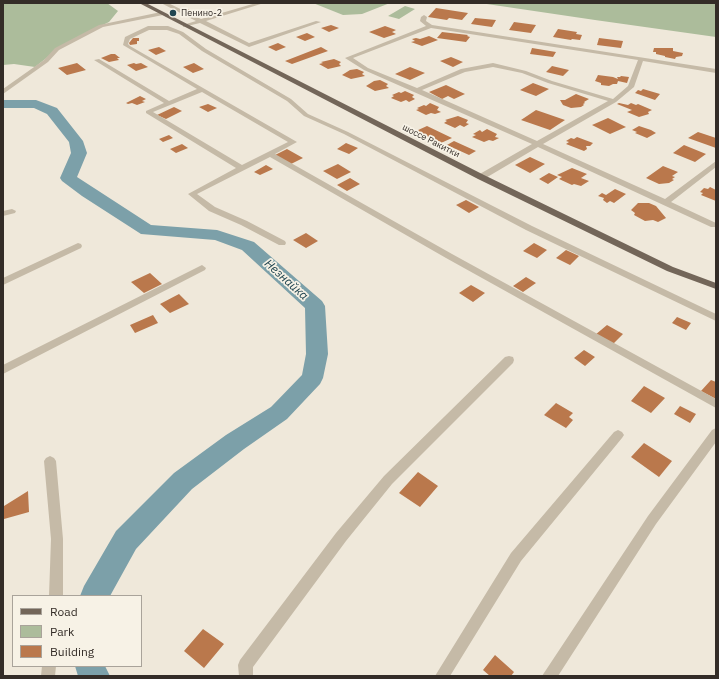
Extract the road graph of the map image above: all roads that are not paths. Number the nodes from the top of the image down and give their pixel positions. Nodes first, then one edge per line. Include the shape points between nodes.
1 (142, 3) edge
2 (164, 3) edge
3 (261, 3) edge
4 (161, 14) junction
5 (424, 17) dead end
6 (201, 21) junction
7 (318, 22) dead end
8 (185, 26) junction
9 (430, 26) junction
10 (97, 60) dead end
11 (641, 60) junction
12 (716, 71) edge
13 (201, 90) junction
14 (417, 90) junction
15 (3, 92) edge
16 (614, 101) junction
17 (168, 103) junction
18 (538, 144) junction
19 (270, 154) junction
20 (716, 163) edge
21 (241, 168) junction
22 (481, 177) junction
23 (666, 202) junction
24 (12, 211) dead end
25 (3, 214) edge
26 (714, 225) dead end
27 (282, 243) dead end
28 (78, 246) dead end
29 (202, 268) dead end
30 (3, 282) edge
31 (716, 286) edge
32 (716, 318) edge
33 (509, 360) dead end
34 (3, 370) edge
35 (716, 404) edge
36 (716, 433) edge
37 (618, 435) dead end
38 (50, 461) dead end
39 (56, 595) edge
40 (245, 670) edge
41 (442, 676) edge
42 (549, 676) edge

1 - 4 main road, шоссе Ракитки
2 - 6 street
3 - 6 street
4 - 8 main road, шоссе Ракитки
4 - 15 street via 101,26 58,49 46,61
5 - 9 street via 423,21
6 - 7 street via 249,45
6 - 8 street
8 - 22 main road, шоссе Ракитки
9 - 11 street
9 - 14 street via 348,58 366,69
10 - 17 street
11 - 12 street
11 - 16 street via 631,87
13 - 17 street
13 - 19 street via 293,142
13 - 32 street via 128,47 125,44 127,38 148,28 168,28 181,33 204,50 289,100 306,116 346,133 528,228
14 - 16 street via 463,70 493,65 524,72
14 - 18 street
16 - 18 street
17 - 21 street via 148,112
18 - 22 street
18 - 23 street
19 - 21 street
19 - 35 street
20 - 23 street
21 - 27 street via 192,194 212,209
22 - 31 main road, шоссе Ракитки via 670,269
23 - 26 street
24 - 25 street
28 - 30 street
29 - 34 street
33 - 40 street via 388,480 341,537
36 - 42 street via 652,520
37 - 41 street via 516,557
38 - 39 street via 57,539

